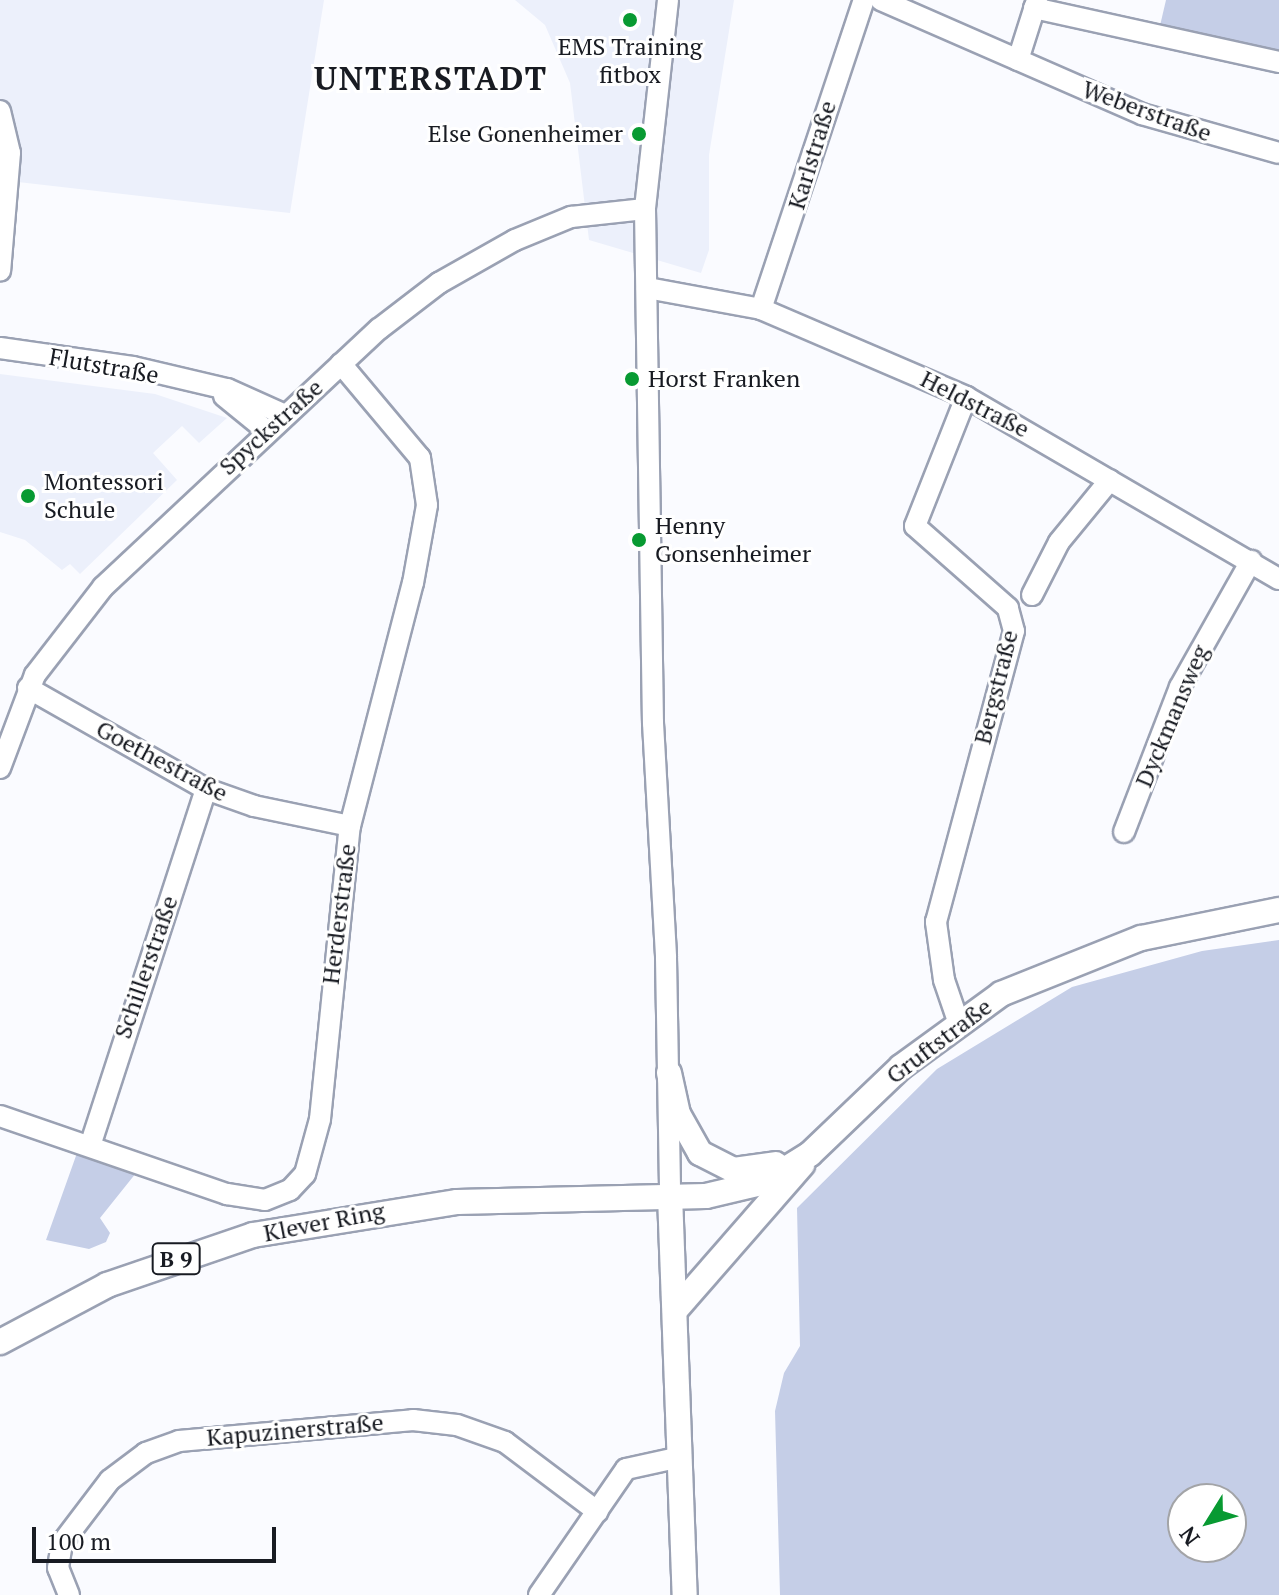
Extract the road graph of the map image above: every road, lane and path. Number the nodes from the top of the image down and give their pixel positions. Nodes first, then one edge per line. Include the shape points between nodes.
1 (668, 0) edge
2 (864, 0) edge
3 (881, 0) edge
4 (1036, 4) edge
5 (1018, 60) junction
6 (1279, 62) edge
7 (0, 111) edge
8 (1279, 153) edge
9 (645, 209) junction
10 (0, 271) edge
11 (647, 288) junction
12 (761, 309) junction
13 (0, 348) edge
14 (341, 364) junction
15 (207, 386) junction
16 (966, 397) junction
17 (285, 415) junction
18 (267, 431) junction
19 (1110, 480) junction
20 (1251, 561) junction
21 (1279, 579) edge
22 (1032, 595) dead end
23 (28, 688) junction
24 (0, 768) edge
25 (206, 789) junction
26 (350, 826) junction
27 (1124, 832) dead end
28 (1279, 910) edge
29 (958, 1021) junction
30 (669, 1073) junction
31 (0, 1116) edge
32 (90, 1146) junction
33 (806, 1157) junction
34 (670, 1195) junction
35 (678, 1307) junction
36 (0, 1342) edge
37 (681, 1457) junction
38 (598, 1512) junction
39 (69, 1595) edge
40 (539, 1595) edge
41 (685, 1595) edge

1 - 9 street
2 - 12 street, Karlstraße
3 - 5 street, Weberstraße
4 - 5 street
4 - 6 street
5 - 8 street, Weberstraße via 1142,114
7 - 10 street via 10,153
9 - 11 street
9 - 14 street, Spyckstraße via 571,217 515,240 439,283
11 - 12 street, Heldstraße
11 - 30 street via 653,723
12 - 16 street, Heldstraße
13 - 15 street, Flutstraße via 133,367
14 - 17 street, Spyckstraße
14 - 26 street, Herderstraße via 420,458 427,505 413,583
15 - 17 street, Flutstraße via 242,393
15 - 18 street, Flutstraße
16 - 19 street, Heldstraße
16 - 29 street, Bergstraße via 915,526 1008,608 1014,631 936,922 944,980
17 - 18 street, Spyckstraße
18 - 23 street, Spyckstraße via 103,587
19 - 20 street, Heldstraße
19 - 22 street via 1059,542
20 - 21 street, Heldstraße
20 - 27 street, Dyckmansweg via 1180,687
23 - 24 street, Spyckstraße
23 - 25 street, Goethestraße
25 - 26 street, Goethestraße via 254,806
25 - 32 street, Schillerstraße
26 - 32 street, Herderstraße via 320,1119 305,1174 290,1190 265,1200 227,1194
28 - 29 main road, Gruftstraße via 1141,938 1072,962
29 - 33 main road, Gruftstraße
30 - 33 main road via 684,1131 708,1160 743,1170
30 - 34 street
31 - 32 street, Herderstraße
33 - 34 main road, Gruftstraße via 765,1182 725,1193
33 - 35 main road via 777,1199 721,1252
34 - 35 main road
34 - 36 main road, Klever Ring / B 9 via 457,1202 253,1235 107,1285
35 - 37 main road
37 - 38 street via 626,1469
37 - 41 main road
38 - 39 street, Kapuzinerstraße via 505,1442 457,1425 413,1420 179,1441 146,1453 110,1480 62,1543 58,1568
38 - 40 street

